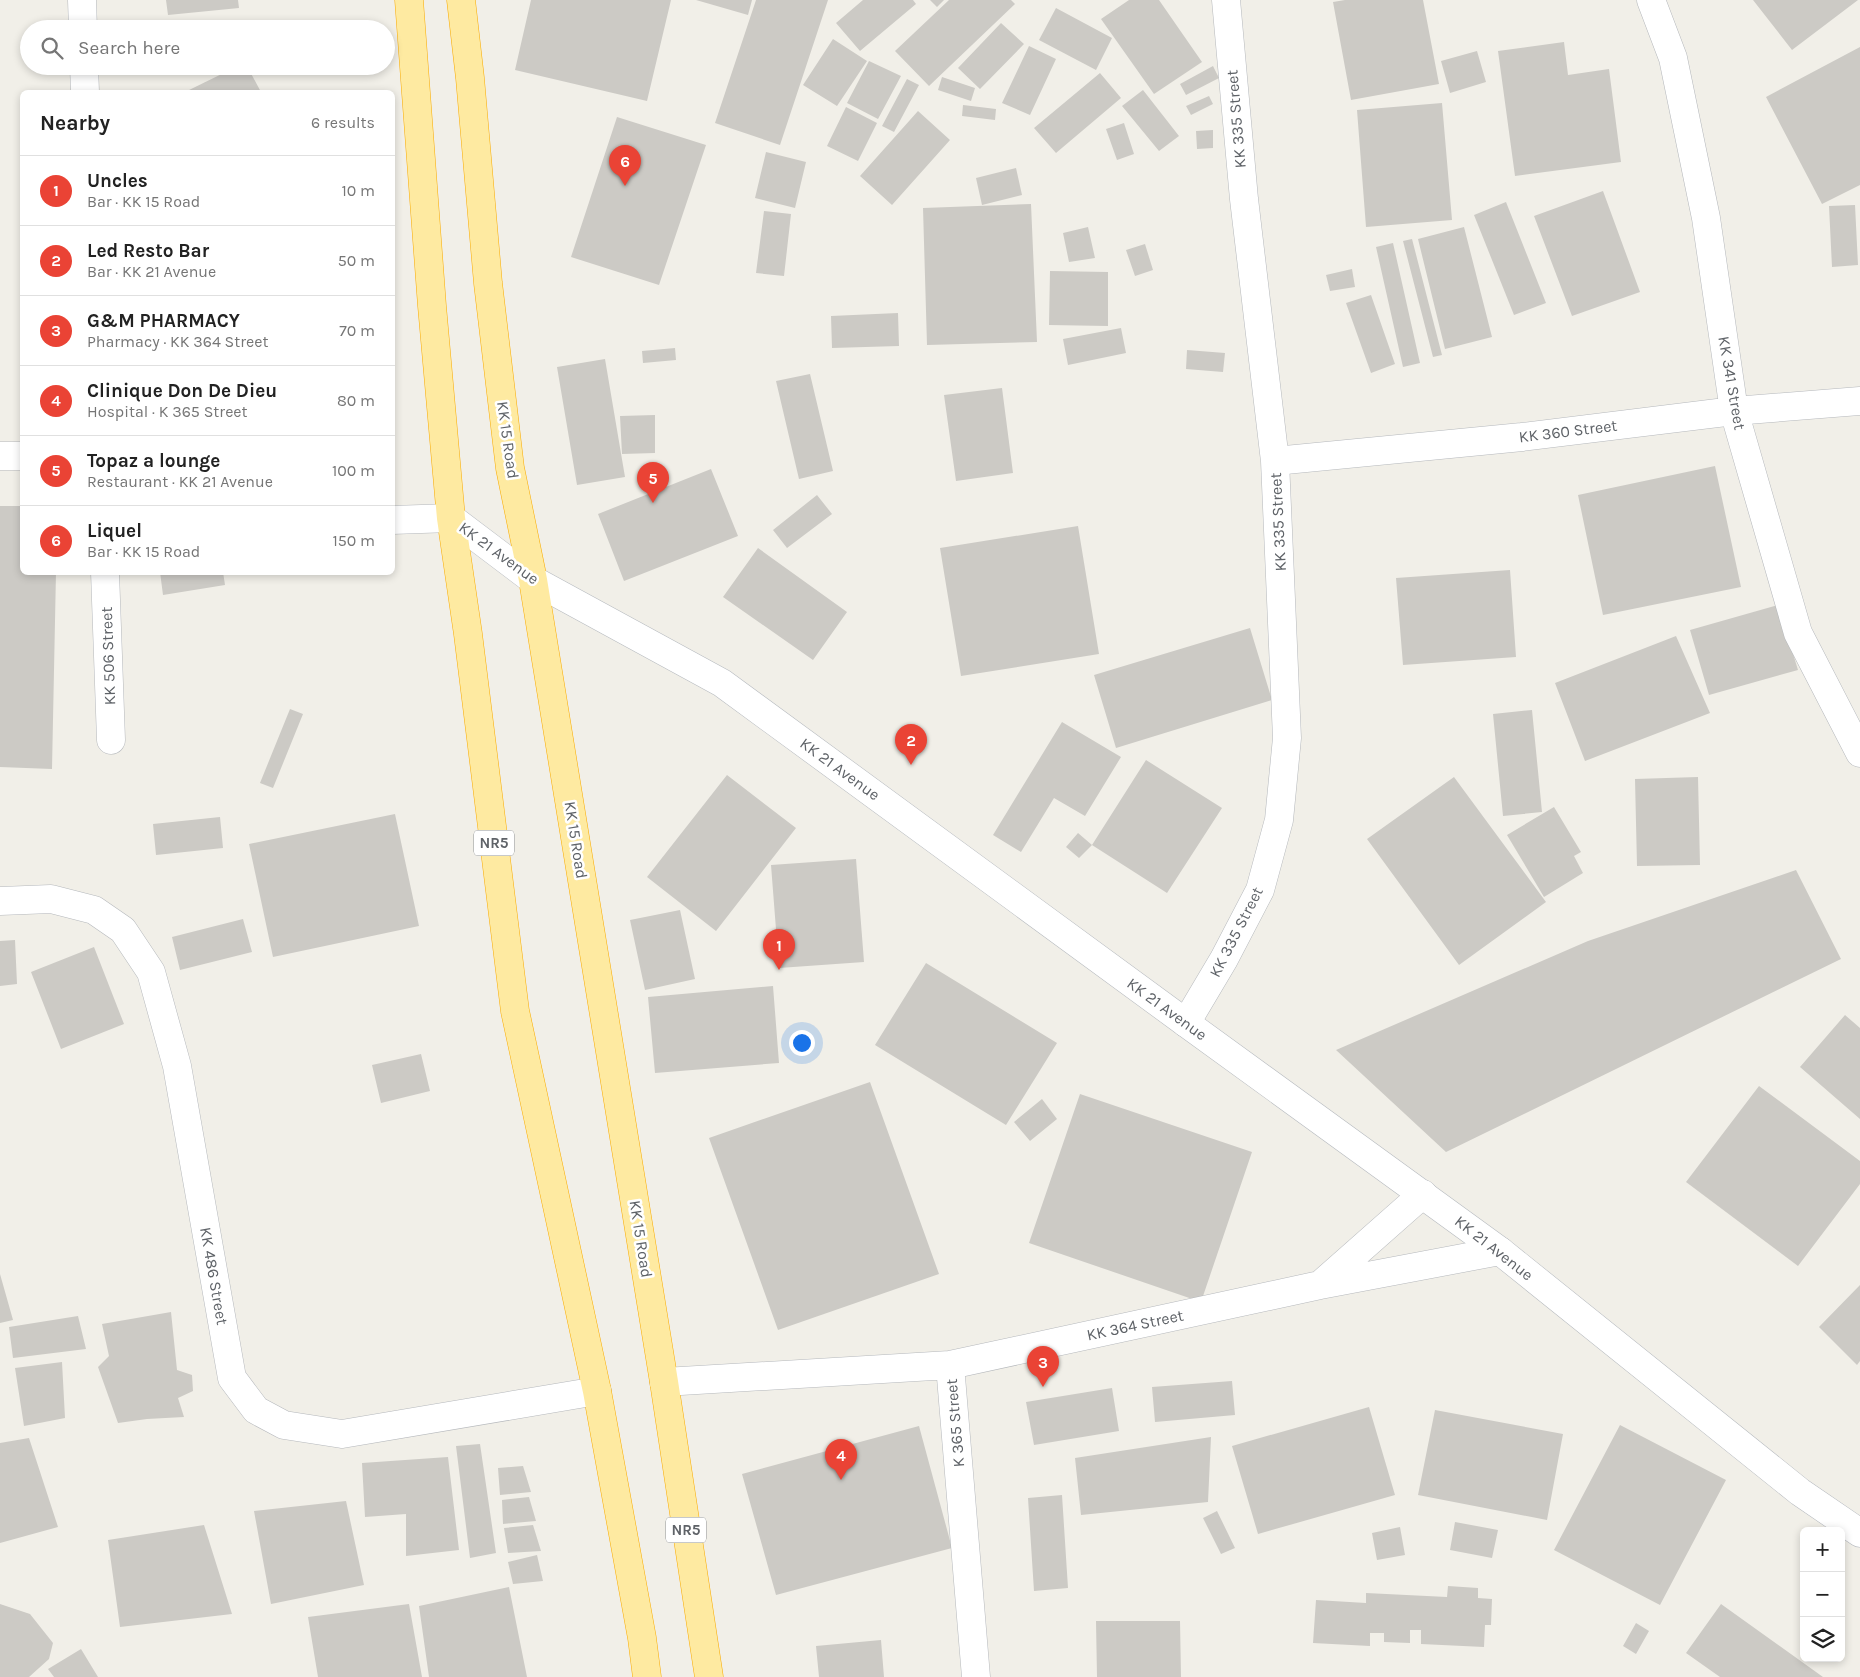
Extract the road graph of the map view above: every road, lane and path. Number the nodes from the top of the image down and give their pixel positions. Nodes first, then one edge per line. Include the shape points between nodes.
1 (82, 0) edge
2 (409, 0) edge
3 (461, 0) edge
4 (1226, 0) edge
5 (1651, 0) edge
6 (83, 20) edge
7 (84, 75) edge
8 (85, 90) edge
9 (1860, 401) edge
10 (1734, 411) junction
11 (0, 456) edge
12 (20, 456) edge
13 (1275, 461) junction
14 (451, 518) junction
15 (395, 520) edge
16 (105, 575) edge
17 (533, 580) junction
18 (111, 740) dead end
19 (1860, 753) edge
20 (0, 901) edge
21 (1186, 1023) junction
22 (1422, 1194) junction
23 (1500, 1252) junction
24 (1320, 1285) junction
25 (950, 1364) junction
26 (664, 1382) junction
27 (597, 1391) junction
28 (1860, 1533) edge
29 (647, 1677) edge
30 (709, 1677) edge
31 (976, 1677) edge

1 - 6 street
2 - 14 highway, NR5
3 - 17 highway, KK 15 Road / NR5 via 488,283 510,468
4 - 13 street, KK 335 Street via 1244,200
5 - 10 street, KK 341 Street via 1673,58 1704,209
7 - 8 street
9 - 10 street, KK 360 Street
10 - 13 street, KK 360 Street via 1522,437
10 - 19 street, KK 341 Street via 1798,633
11 - 12 street
13 - 21 street, KK 335 Street via 1287,738 1280,820 1260,890
14 - 15 street
14 - 17 street, KK 21 Avenue
14 - 27 highway, NR5 via 515,1011
16 - 18 street, KK 506 Street
17 - 21 street, KK 21 Avenue via 722,683
17 - 26 highway, KK 15 Road / NR5
20 - 27 street, KK 486 Street via 51,899 94,910 123,930 151,972 178,1066 232,1378 256,1410 284,1425 342,1434
21 - 22 street, KK 21 Avenue
22 - 23 street, KK 21 Avenue
22 - 24 street, KK 364 Street
23 - 24 street, KK 364 Street
23 - 28 street, KK 21 Avenue via 1800,1492
24 - 25 street, KK 364 Street
25 - 26 street, K 365 Street
25 - 31 street, K 365 Street
26 - 30 highway, KK 15 Road / NR5
27 - 29 highway, NR5

